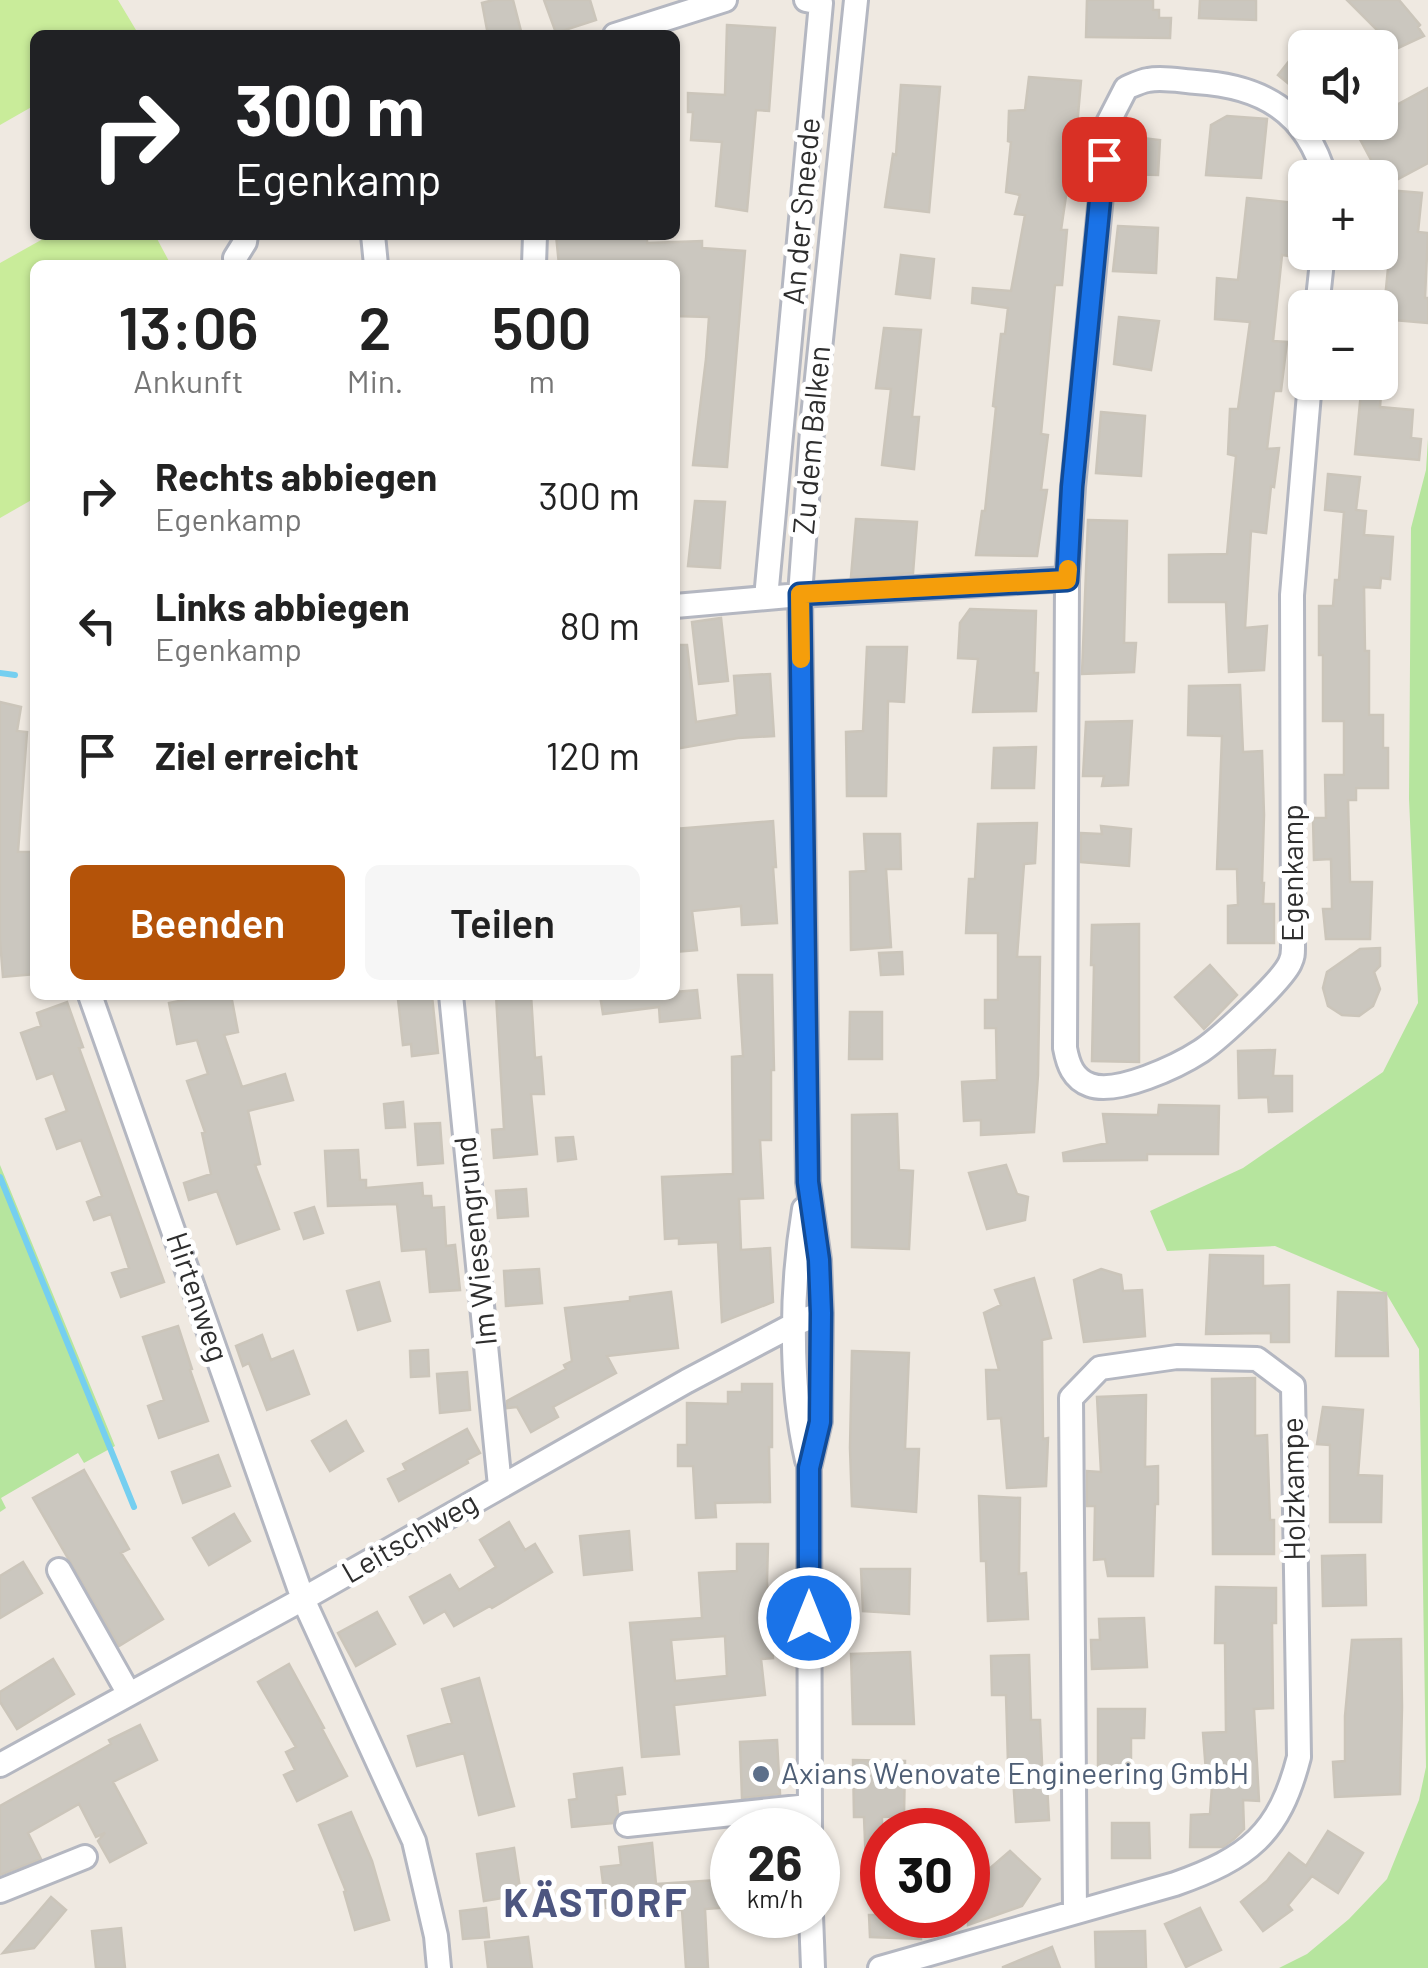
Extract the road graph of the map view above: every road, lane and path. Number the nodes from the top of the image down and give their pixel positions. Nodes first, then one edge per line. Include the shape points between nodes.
1 (725, 0) edge
2 (856, 0) edge
3 (814, 2) edge
4 (631, 30) edge
5 (1319, 160) edge
6 (245, 240) edge
7 (235, 258) dead end
8 (1308, 400) edge
9 (1067, 580) junction
10 (800, 594) junction
11 (766, 598) junction
12 (680, 606) edge
13 (92, 1000) edge
14 (451, 1000) edge
15 (808, 1182) junction
16 (821, 1313) junction
17 (795, 1324) junction
18 (809, 1468) junction
19 (500, 1486) junction
20 (59, 1570) dead end
21 (303, 1599) junction
22 (130, 1694) junction
23 (0, 1765) edge
24 (810, 1808) edge
25 (710, 1822) edge
26 (627, 1825) dead end
27 (85, 1857) dead end
28 (0, 1891) edge
29 (1075, 1912) junction
30 (812, 1938) edge
31 (438, 1968) edge
32 (813, 1968) edge
33 (880, 1968) edge

1 - 4 street
2 - 10 street, Zu dem Balken
3 - 11 street, An der Sneede
5 - 9 street, Egenkamp via 1298,123 1255,92 1150,79 1126,88 1108,123
6 - 7 street
8 - 9 street, Egenkamp via 1292,595 1291,962 1202,1050 1106,1087 1078,1078 1065,1048
9 - 10 street
10 - 11 street
10 - 15 street, Zu dem Balken
11 - 12 street
13 - 21 street, Hirtenweg
14 - 19 street, Im Wiesengrund
15 - 16 street, Zu dem Balken
15 - 17 street, Zu dem Balken
16 - 17 street, Leitschweg
16 - 18 street, Zu dem Balken via 820,1422
17 - 18 street, Zu dem Balken via 798,1422
17 - 19 street, Leitschweg
18 - 24 street, Zu dem Balken
19 - 21 street, Leitschweg
20 - 22 street
21 - 22 street, Leitschweg
21 - 31 street, Hirtenweg via 414,1841
22 - 23 street, Leitschweg
25 - 26 street
27 - 28 street
29 - 29 street, Holzkampe via 1215,1870 1248,1850 1291,1788 1299,1757 1293,1386 1257,1358 1177,1357 1100,1368 1071,1398
29 - 33 street, Holzkampe
30 - 32 street

